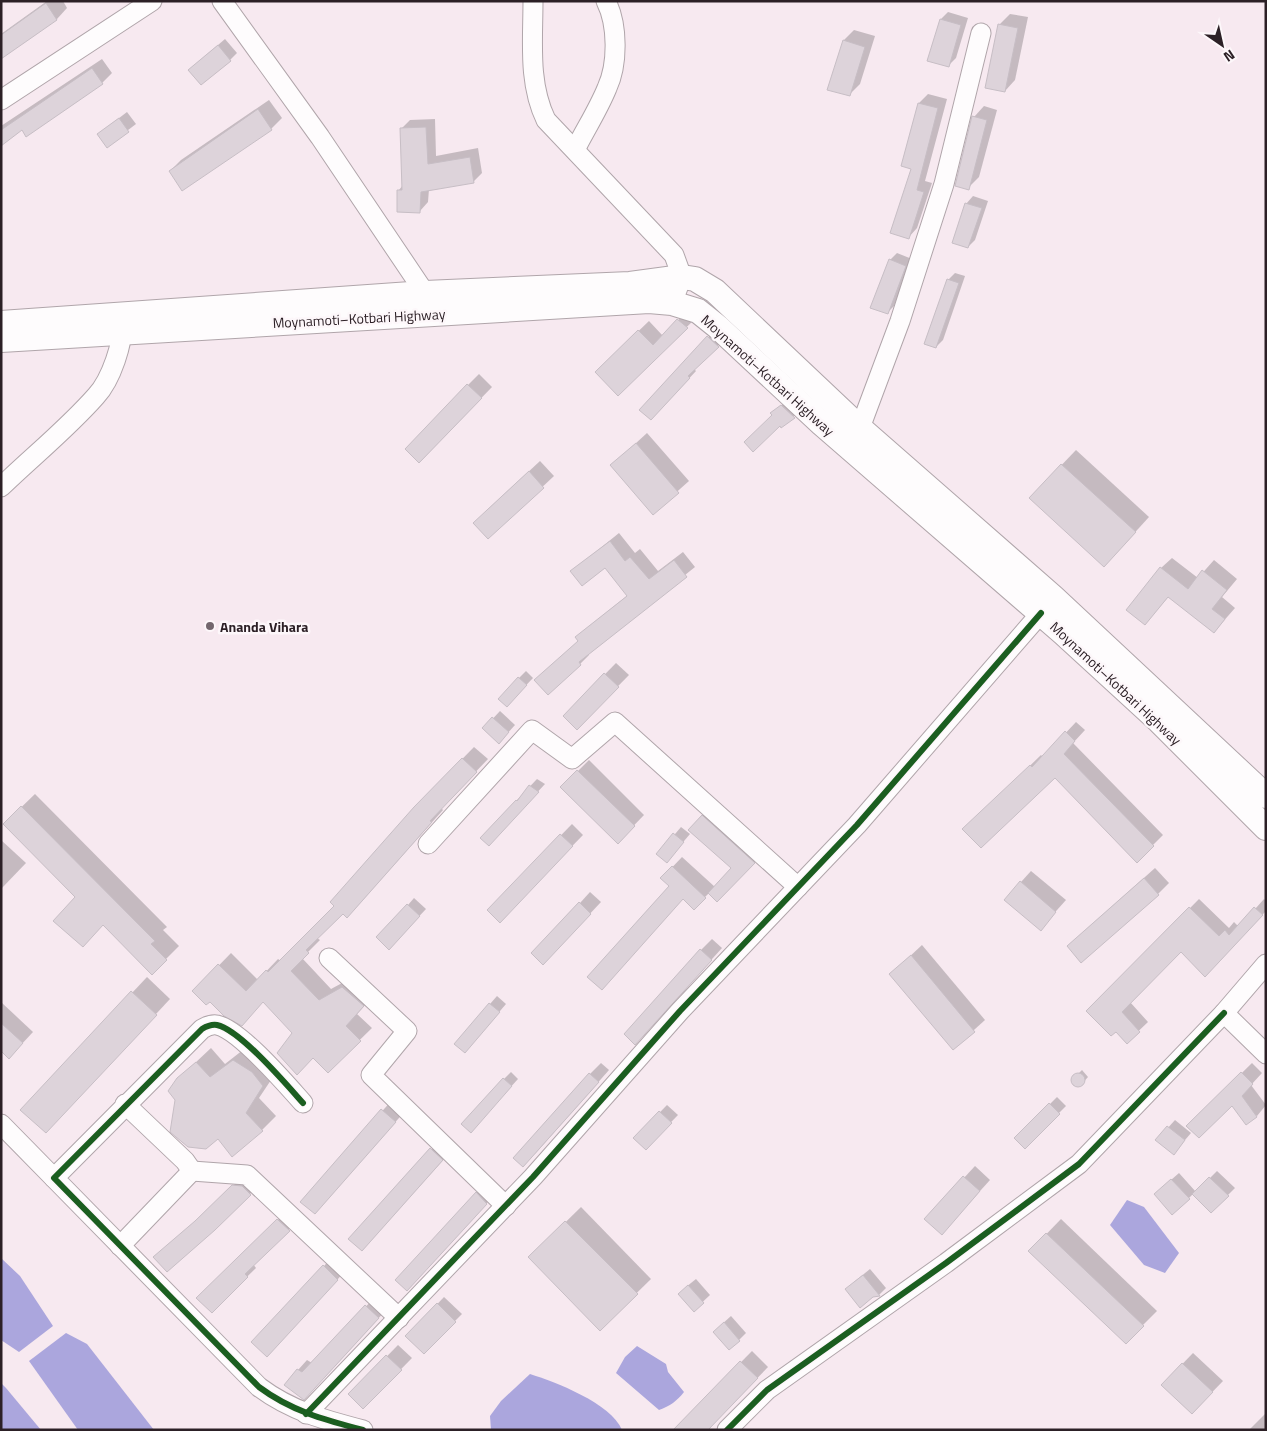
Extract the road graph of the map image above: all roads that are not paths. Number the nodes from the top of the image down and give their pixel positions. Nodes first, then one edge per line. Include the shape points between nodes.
1 (152, 1) edge
2 (222, 1) edge
3 (533, 1) edge
4 (606, 1) edge
5 (981, 33) dead end
6 (1, 100) edge
7 (575, 150) junction
8 (682, 277) junction
9 (672, 302) junction
10 (423, 304) junction
11 (1, 323) edge
12 (122, 324) junction
13 (1, 340) edge
14 (860, 428) junction
15 (1, 487) edge
16 (1041, 613) junction
17 (1266, 796) edge
18 (1266, 828) edge
19 (428, 844) dead end
20 (798, 887) junction
21 (330, 958) dead end
22 (1266, 964) edge
23 (1224, 1013) junction
24 (1266, 1054) edge
25 (303, 1103) dead end
26 (125, 1104) junction
27 (1, 1124) edge
28 (192, 1171) junction
29 (54, 1178) junction
30 (506, 1206) junction
31 (120, 1246) junction
32 (399, 1318) junction
33 (306, 1414) junction
34 (338, 1427) edge
35 (363, 1430) edge
36 (727, 1430) edge

1 - 6 street
2 - 10 street via 320,138
3 - 7 street via 537,102 546,120
4 - 7 street via 614,30 614,56 608,87
5 - 14 street via 944,184 900,321
7 - 8 street via 674,255
8 - 9 street
8 - 10 main road, Moynamoti–Kotbari Highway
8 - 14 main road, Moynamoti–Kotbari Highway via 694,279 715,291
9 - 10 main road, Moynamoti–Kotbari Highway
9 - 16 main road, Moynamoti–Kotbari Highway via 698,311 718,327 822,424
10 - 12 main road, Moynamoti–Kotbari Highway
11 - 12 main road, Moynamoti–Kotbari Highway
12 - 13 main road, Moynamoti–Kotbari Highway
12 - 15 street via 114,364 98,395
14 - 17 main road, Moynamoti–Kotbari Highway via 1053,597
16 - 18 main road, Moynamoti–Kotbari Highway via 1159,721
16 - 20 street via 857,825
19 - 20 street via 532,730 572,759 615,722
20 - 30 street via 680,1011
21 - 30 street via 407,1031 371,1075
22 - 23 street
23 - 24 street
23 - 36 street via 1079,1164 767,1390
25 - 26 street via 239,1037 212,1024 202,1029
26 - 28 street
26 - 29 street
27 - 29 street
28 - 31 street
28 - 32 street via 248,1175
29 - 31 street
30 - 32 street
31 - 33 street via 259,1388 279,1402
32 - 33 street
33 - 34 street
34 - 35 street

